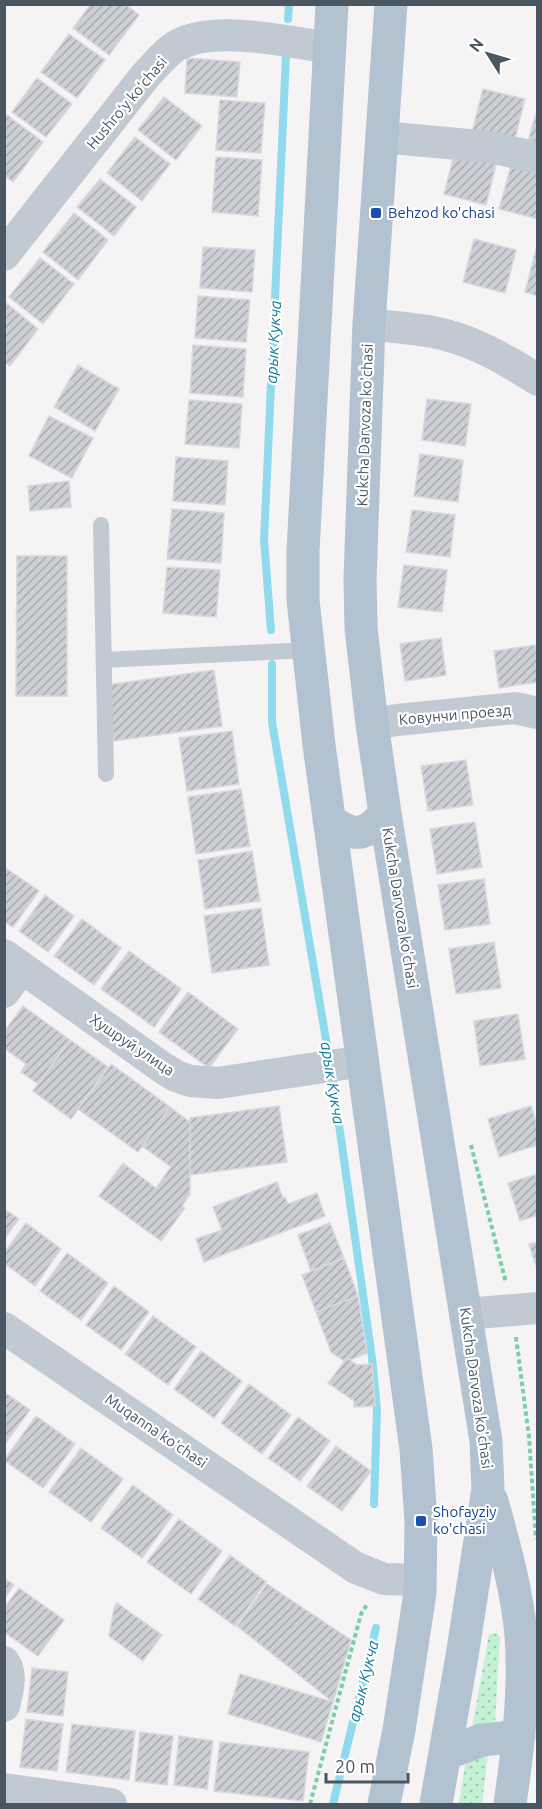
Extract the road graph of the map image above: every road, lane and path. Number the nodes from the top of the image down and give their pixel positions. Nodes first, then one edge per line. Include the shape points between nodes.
1 (332, 4) edge
2 (391, 4) edge
3 (329, 48) junction
4 (382, 137) junction
5 (537, 158) edge
6 (4, 255) edge
7 (369, 324) junction
8 (537, 380) edge
9 (101, 525) dead end
10 (308, 650) junction
11 (104, 660) junction
12 (537, 713) edge
13 (372, 724) junction
14 (106, 774) dead end
15 (385, 813) junction
16 (329, 820) junction
17 (10, 972) edge
18 (338, 1065) junction
19 (470, 1140) dead end
20 (525, 1309) edge
21 (465, 1314) junction
22 (4, 1328) edge
23 (529, 1437) junction
24 (521, 1438) dead end
25 (489, 1489) junction
26 (536, 1540) dead end
27 (384, 1579) junction
28 (420, 1580) junction
29 (4, 1662) edge
30 (4, 1706) edge
31 (519, 1736) junction
32 (445, 1754) junction
33 (4, 1789) edge
34 (111, 1804) edge
35 (310, 1804) edge
36 (384, 1804) edge
37 (436, 1804) edge
38 (510, 1804) edge

1 - 3 main road
2 - 4 main road, Kukcha Darvoza ko'chasi
3 - 6 street, Hushroʻy koʻchasi via 268,38 207,36 178,44 146,75
3 - 10 main road via 303,550
4 - 5 street via 490,147
4 - 7 main road, Kukcha Darvoza ko'chasi
7 - 8 street via 434,332 465,341
7 - 13 main road, Kukcha Darvoza ko'chasi via 360,579 361,628
9 - 11 lane
10 - 11 lane
10 - 16 main road
11 - 14 lane
12 - 13 street, Ковунчи проезд via 515,708
13 - 15 main road, Kukcha Darvoza ko'chasi
15 - 16 main road via 374,827 358,834
15 - 21 main road, Kukcha Darvoza ko'chasi
16 - 18 main road
17 - 18 street, Хушруй улица via 190,1081 218,1083
18 - 28 main road via 416,1449
19 - 20 path
20 - 21 street
20 - 23 path
21 - 25 main road, Kukcha Darvoza ko'chasi via 486,1441
22 - 27 street, Muqanna koʻchasi via 356,1568
23 - 24 path
23 - 26 path
25 - 31 main road via 508,1562 520,1635
25 - 32 main road, Kukcha Darvoza ko'chasi
27 - 28 street, Muqanna koʻchasi
27 - 35 path via 362,1614
28 - 36 main road via 411,1661
29 - 30 street via 9,1683
31 - 32 main road via 482,1740
31 - 38 main road
32 - 37 main road, Kukcha Darvoza ko'chasi
33 - 34 street

